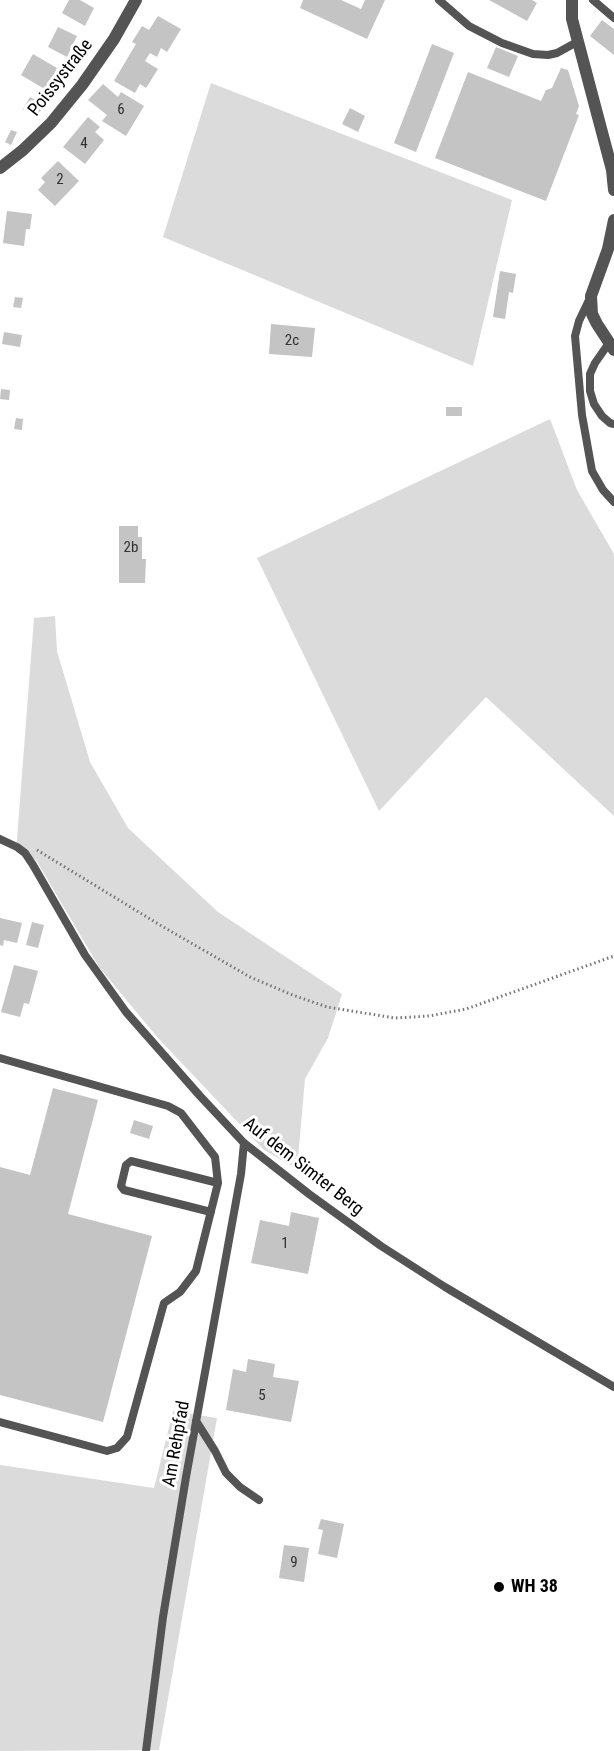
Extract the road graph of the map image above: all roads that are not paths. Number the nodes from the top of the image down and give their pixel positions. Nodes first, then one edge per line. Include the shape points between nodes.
1 (136, 0) edge
2 (439, 0) edge
3 (572, 0) edge
4 (593, 0) edge
5 (614, 18) edge
6 (577, 42) junction
7 (0, 168) edge
8 (614, 190) edge
9 (614, 220) edge
10 (591, 296) junction
11 (611, 347) edge
12 (614, 423) edge
13 (614, 502) edge
14 (0, 839) edge
15 (0, 1058) edge
16 (244, 1143) junction
17 (218, 1183) junction
18 (211, 1212) junction
19 (614, 1387) edge
20 (196, 1421) junction
21 (0, 1422) edge
22 (259, 1500) dead end
23 (146, 1751) edge

1 - 7 street, Poissystraße via 82,85 51,123
2 - 6 lane via 469,26 533,54 557,53
3 - 6 street
4 - 5 lane
6 - 8 street
9 - 10 street
10 - 11 street via 592,314
10 - 13 lane via 575,336 582,415 592,471
11 - 12 lane via 595,363 590,391 602,416
14 - 16 lane, Auf dem Simter Berg via 17,847 33,865 85,955 126,1012
15 - 17 lane via 182,1113 215,1157
16 - 19 lane, Auf dem Simter Berg via 381,1246
16 - 20 lane, Am Rehpfad
17 - 18 lane
17 - 18 lane via 131,1161 126,1165 121,1186 124,1190
18 - 21 lane via 196,1271 180,1292 164,1304 127,1437 117,1448 107,1451
20 - 22 lane via 226,1473
20 - 23 lane, Am Rehpfad via 163,1617

